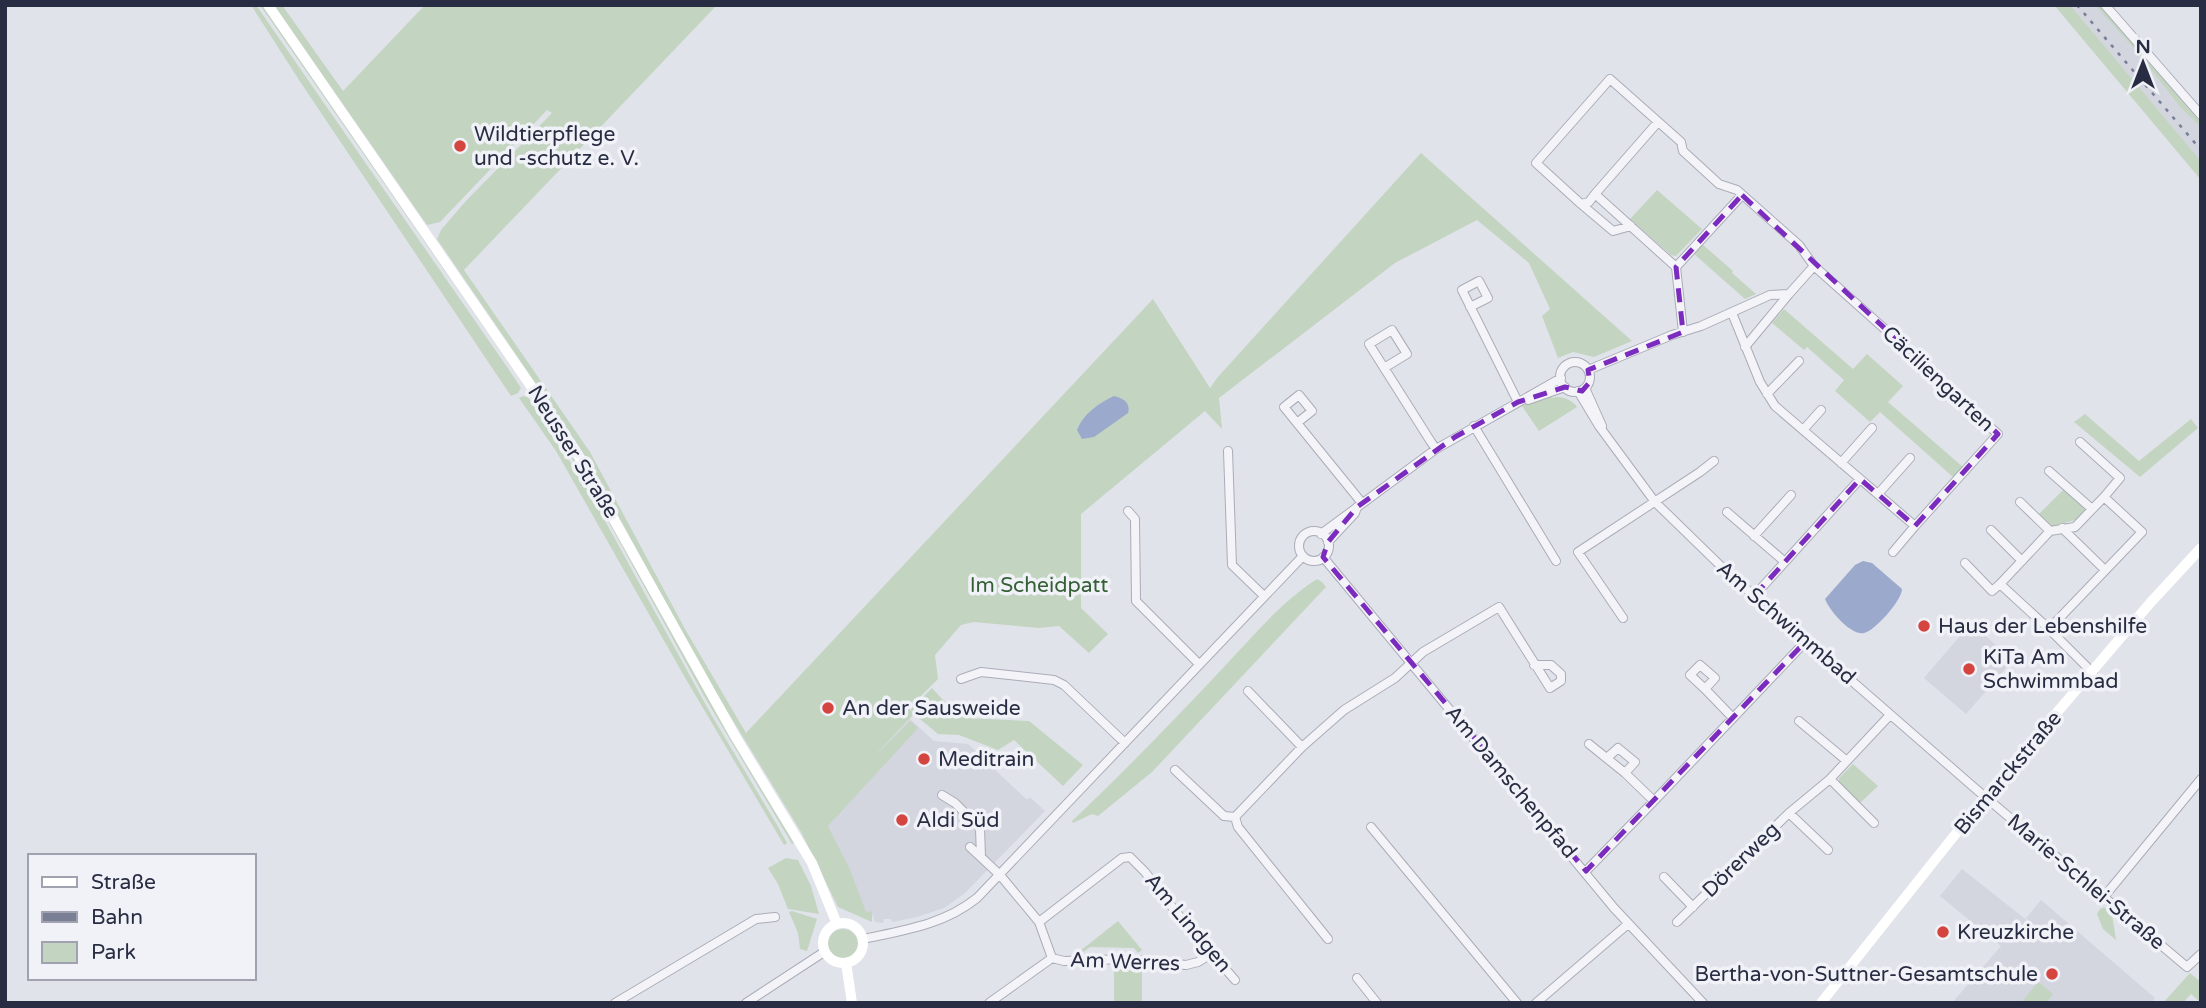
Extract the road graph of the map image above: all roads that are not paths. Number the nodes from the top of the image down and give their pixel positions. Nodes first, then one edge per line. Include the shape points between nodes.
1 (268, 5) edge
2 (2105, 5) edge
3 (2201, 116) edge
4 (1658, 122) junction
5 (1595, 194) junction
6 (1742, 195) junction
7 (1581, 204) junction
8 (1631, 226) junction
9 (1814, 266) junction
10 (1676, 267) junction
11 (1789, 294) junction
12 (1470, 307) dead end
13 (1732, 313) junction
14 (1683, 332) junction
15 (1745, 347) junction
16 (1799, 361) dead end
17 (1384, 368) junction
18 (1588, 370) junction
19 (1561, 378) junction
20 (1565, 387) junction
21 (1581, 389) junction
22 (1767, 394) junction
23 (1518, 402) junction
24 (1821, 410) dead end
25 (1297, 423) dead end
26 (1474, 426) junction
27 (1872, 428) dead end
28 (1803, 430) junction
29 (2080, 442) dead end
30 (1436, 449) junction
31 (1228, 451) dead end
32 (1910, 458) dead end
33 (1714, 461) dead end
34 (1841, 463) junction
35 (2049, 471) dead end
36 (1860, 479) junction
37 (1878, 494) junction
38 (1791, 495) dead end
39 (2104, 497) junction
40 (1655, 502) junction
41 (2020, 502) dead end
42 (1360, 505) junction
43 (2092, 509) junction
44 (1128, 511) dead end
45 (1727, 512) dead end
46 (1914, 526) junction
47 (2062, 528) junction
48 (1991, 530) dead end
49 (2050, 531) junction
50 (1321, 534) junction
51 (1754, 536) junction
52 (1328, 542) junction
53 (2201, 548) edge
54 (1893, 552) dead end
55 (1303, 556) junction
56 (1323, 557) junction
57 (1556, 561) dead end
58 (2022, 561) junction
59 (1785, 562) junction
60 (1965, 563) dead end
61 (2105, 570) junction
62 (2000, 584) junction
63 (1755, 595) junction
64 (1264, 596) junction
65 (1623, 618) dead end
66 (2049, 629) junction
67 (1807, 640) junction
68 (1199, 663) junction
69 (1412, 663) junction
70 (1534, 665) dead end
71 (2093, 673) junction
72 (961, 679) dead end
73 (1706, 689) dead end
74 (1248, 691) dead end
75 (1890, 715) junction
76 (1733, 718) junction
77 (1799, 720) dead end
78 (1125, 743) junction
79 (1589, 744) dead end
80 (1302, 747) junction
81 (1608, 757) junction
82 (1847, 761) junction
83 (1175, 770) dead end
84 (1625, 773) junction
85 (1830, 779) junction
86 (2201, 779) edge
87 (942, 795) dead end
88 (1985, 797) junction
89 (1654, 801) junction
90 (1789, 813) junction
91 (1235, 817) junction
92 (1874, 823) dead end
93 (1371, 827) dead end
94 (970, 847) dead end
95 (1828, 850) dead end
96 (981, 857) junction
97 (1586, 871) junction
98 (1000, 875) junction
99 (1664, 877) dead end
100 (2104, 898) junction
101 (1693, 907) junction
102 (775, 917) dead end
103 (1040, 922) junction
104 (1677, 922) dead end
105 (836, 924) junction
106 (1628, 924) junction
107 (863, 939) junction
108 (1328, 939) dead end
109 (824, 952) junction
110 (1211, 954) junction
111 (2201, 954) edge
112 (1052, 958) junction
113 (846, 963) junction
114 (1357, 978) dead end
115 (1235, 981) dead end
116 (615, 1003) edge
117 (746, 1003) edge
118 (852, 1003) edge
119 (989, 1003) edge
120 (1377, 1003) edge
121 (1517, 1003) edge
122 (1536, 1003) edge
123 (1703, 1003) edge
124 (1821, 1003) edge

1 - 105 main road, Neusser Straße via 575,450 812,863
2 - 3 street
4 - 5 street
4 - 6 street via 1719,184
4 - 7 street via 1610,79 1536,163
5 - 7 street
5 - 8 street
6 - 9 street via 1799,245
6 - 10 street
7 - 8 street via 1613,231
8 - 10 street
9 - 11 street
9 - 46 street, Cäciliengarten via 1998,434
10 - 14 street
11 - 13 street via 1770,295
11 - 15 street
12 - 23 street
13 - 14 street
13 - 15 street
14 - 18 street
15 - 22 street
16 - 22 street
17 - 17 street via 1369,344 1392,330 1407,354
17 - 30 street
18 - 19 street via 1581,363 1571,363 1563,368
18 - 21 street via 1590,379
19 - 20 street
19 - 23 street
20 - 21 street
20 - 23 street
21 - 40 street, Am Schwimmbad via 1604,432
22 - 28 street
23 - 26 street
24 - 28 street
25 - 42 street
26 - 30 street
26 - 57 street
27 - 34 street
28 - 34 street
29 - 39 street via 2120,478
30 - 42 street
31 - 64 street via 1232,565
32 - 37 street
33 - 40 street
34 - 36 street
35 - 43 street
36 - 37 street
36 - 59 street
37 - 46 street
38 - 51 street
39 - 43 street
39 - 61 street via 2142,532
40 - 63 street, Am Schwimmbad
40 - 65 street via 1578,552
41 - 49 street
42 - 50 street
42 - 52 street
43 - 47 street via 2075,527
44 - 68 street via 1135,519 1136,601
45 - 51 street
46 - 54 street
47 - 49 street
47 - 61 street
48 - 58 street
49 - 58 street
50 - 52 street
50 - 55 street via 1313,531 1301,538
51 - 59 street
52 - 56 street
53 - 71 main road, Bismarckstraße
55 - 56 street via 1315,561
55 - 64 street
56 - 69 street, Am Damschenpfad
58 - 62 street
59 - 63 street
60 - 62 street via 1992,591
61 - 66 street
62 - 66 street
63 - 67 street, Am Schwimmbad
64 - 68 street
66 - 71 street
67 - 75 street, Am Schwimmbad
67 - 76 street
68 - 78 street
69 - 70 street via 1499,607
69 - 80 street via 1344,710
69 - 97 street, Am Damschenpfad
71 - 88 main road, Bismarckstraße
72 - 78 street via 981,672 1054,680 1065,685
73 - 76 street
74 - 80 street
75 - 82 street, Dörerweg
75 - 88 street, Am Schwimmbad
76 - 89 street
77 - 82 street
78 - 98 street
79 - 81 street
80 - 91 street
81 - 84 street
81 - 84 street via 1618,748 1635,762
82 - 85 street, Dörerweg
83 - 91 street via 1224,816
84 - 89 street
85 - 90 street, Dörerweg
85 - 92 street
86 - 100 street
87 - 96 street via 980,828
88 - 100 street, Marie-Schlei-Straße
88 - 124 main road, Bismarckstraße
89 - 97 street
90 - 95 street, Dörerweg
90 - 101 street, Dörerweg
91 - 108 street via 1238,827
93 - 121 street
94 - 96 street
96 - 98 street
97 - 106 street, Am Damschenpfad
98 - 103 street, Am Werres
98 - 107 street via 977,898 945,919
99 - 101 street, Dörerweg
100 - 111 street, Marie-Schlei-Straße via 2187,967
101 - 104 street, Dörerweg
102 - 116 street via 756,919
103 - 110 street, Am Lindgen via 1122,858 1130,857
103 - 112 street, Am Werres
105 - 107 main road via 853,926
105 - 109 main road via 825,933
106 - 122 street
106 - 123 street, Am Damschenpfad
107 - 113 main road via 860,955
109 - 113 main road via 832,960
109 - 117 street
110 - 112 street, Am Werres via 1186,965
110 - 115 street, Am Lindgen
112 - 119 street
113 - 118 main road
114 - 120 street

